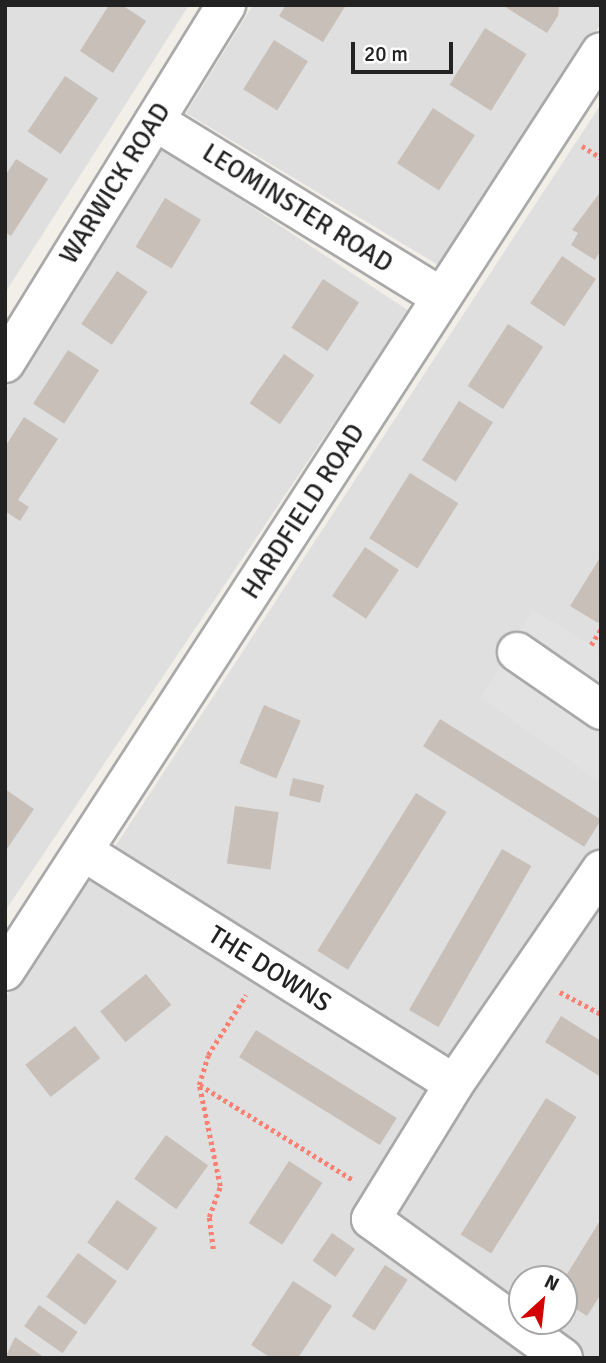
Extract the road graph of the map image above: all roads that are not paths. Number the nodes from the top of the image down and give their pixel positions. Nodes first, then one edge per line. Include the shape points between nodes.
1 (226, 5) edge
2 (601, 52) edge
3 (155, 121) junction
4 (440, 296) junction
5 (5, 363) edge
6 (517, 652) dead end
7 (601, 710) edge
8 (86, 853) junction
9 (601, 870) edge
10 (5, 971) edge
11 (454, 1084) junction
12 (563, 1358) edge

1 - 3 street, WARWICK ROAD
2 - 4 street, HARDFIELD ROAD
3 - 4 street, LEOMINSTER ROAD
3 - 5 street, WARWICK ROAD
4 - 8 street, HARDFIELD ROAD
6 - 7 street
8 - 10 street, HARDFIELD ROAD
8 - 11 street, THE DOWNS
9 - 11 street
11 - 12 street via 371,1219

